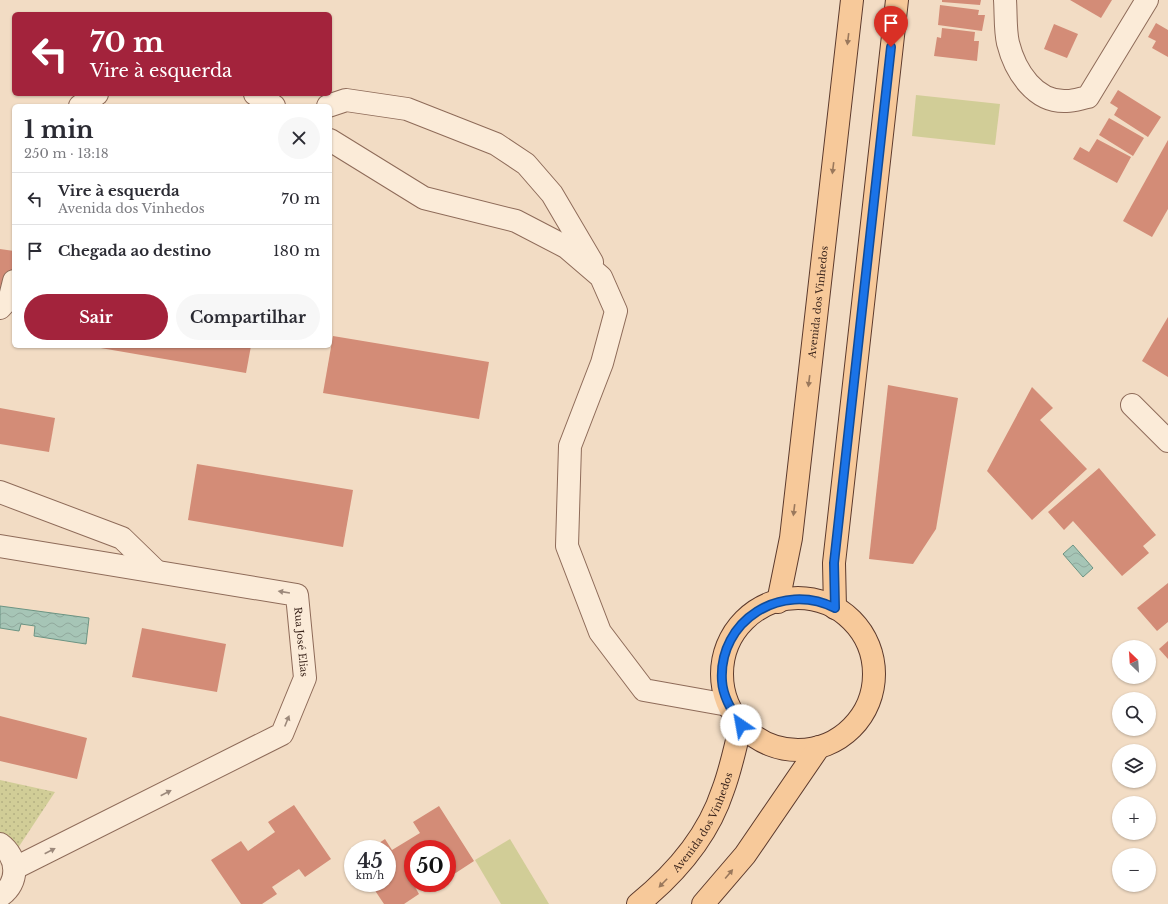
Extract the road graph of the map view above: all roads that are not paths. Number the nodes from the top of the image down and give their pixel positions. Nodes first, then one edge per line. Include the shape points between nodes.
1 (852, 0) edge
2 (897, 0) edge
3 (1005, 0) edge
4 (1147, 0) edge
5 (94, 96) edge
6 (258, 96) edge
7 (83, 104) edge
8 (271, 104) edge
9 (332, 105) edge
10 (332, 141) edge
11 (601, 277) junction
12 (12, 288) edge
13 (0, 308) edge
14 (1132, 405) dead end
15 (1168, 441) edge
16 (0, 492) edge
17 (0, 546) edge
18 (156, 571) junction
19 (778, 602) junction
20 (835, 608) junction
21 (728, 705) junction
22 (741, 725) junction
23 (819, 747) junction
24 (0, 844) edge
25 (15, 868) junction
26 (0, 896) edge
27 (638, 904) edge
28 (704, 904) edge

1 -> 19 main road, Avenida dos Vinhedos via 791,538
2 - 20 main road via 834,563
3 - 4 street via 1008,43 1018,69 1032,88 1048,98 1067,101 1088,97
5 - 7 street
6 - 8 street
9 - 11 street via 346,100 407,108 496,144 526,164 552,194
10 - 11 street via 424,198 516,221 566,247
11 - 21 street via 616,311 602,363 570,446 567,546 600,632 644,690
12 - 13 street via 10,297
14 - 15 street
16 - 18 street via 122,538
17 - 18 street, Rua José Elias
25 -> 18 street, Rua José Elias via 282,734 305,678 297,594
19 - 20 main road via 796,598 822,602
19 - 21 main road via 749,616 733,635 724,657 722,682
20 - 23 main road via 844,613 862,632 873,656 874,682 867,707 852,728 831,743
21 - 22 main road
22 - 23 main road via 760,741 783,749 807,750
22 -> 27 main road, Avenida dos Vinhedos via 723,791 703,834 662,885
28 -> 23 main road via 745,855
24 - 25 street via 12,857
25 - 26 street via 9,888

